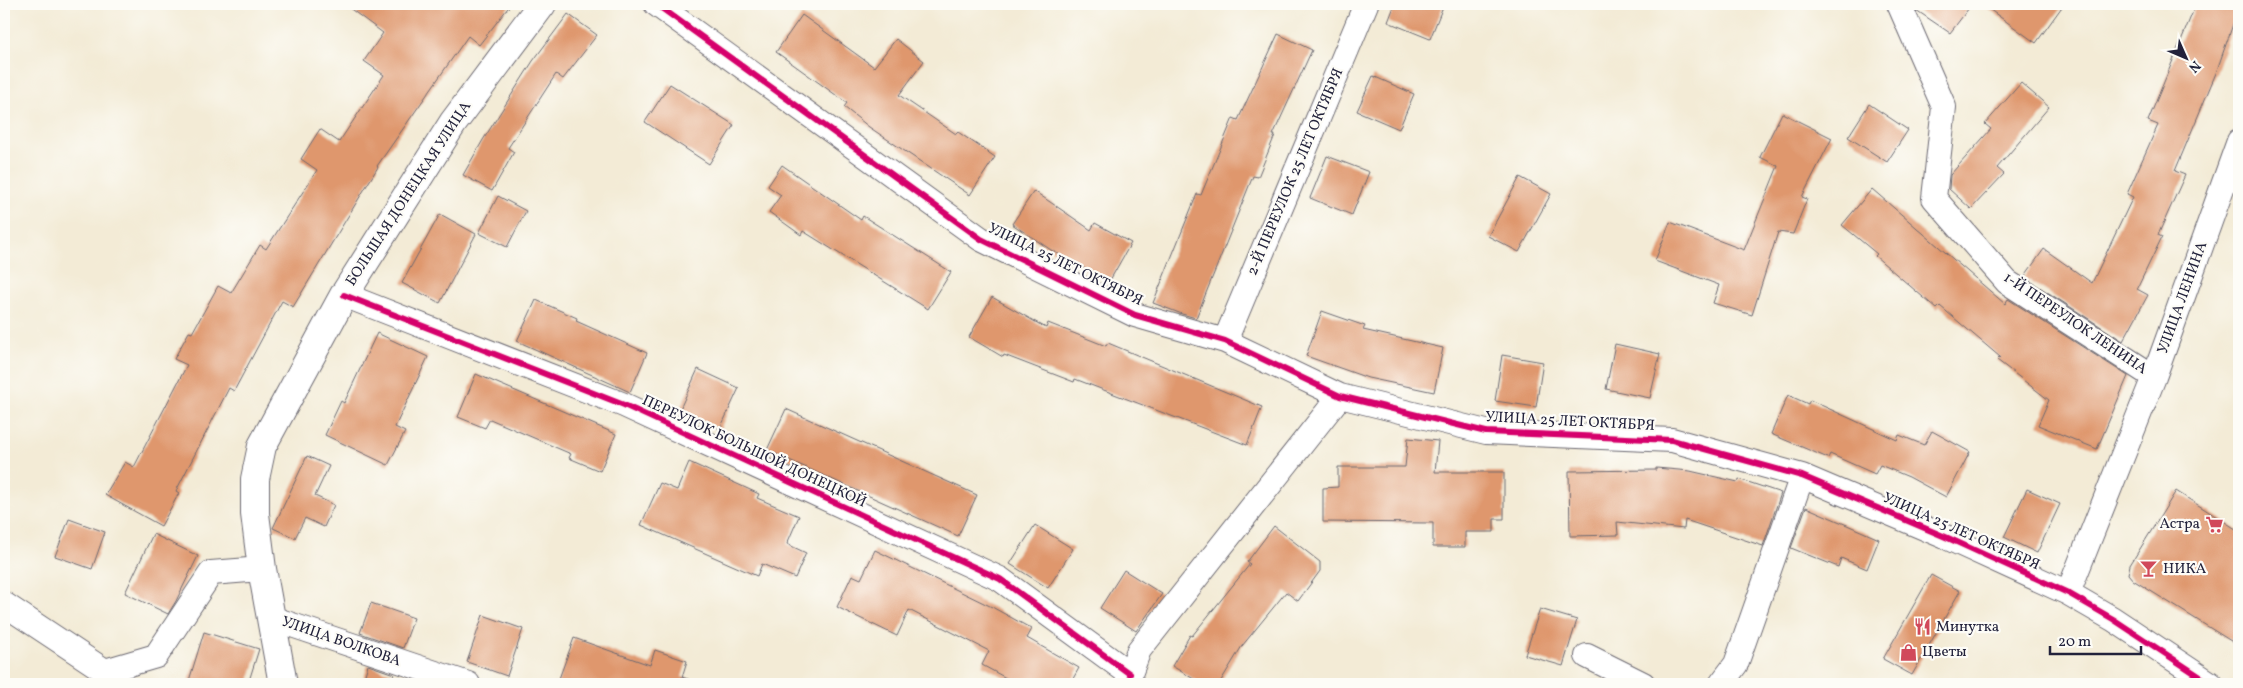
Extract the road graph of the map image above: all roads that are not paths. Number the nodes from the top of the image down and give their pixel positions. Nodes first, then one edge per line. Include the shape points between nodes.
1 (542, 4) edge
2 (656, 4) edge
3 (1366, 4) edge
4 (1899, 4) edge
5 (2239, 141) edge
6 (344, 295) junction
7 (1225, 341) junction
8 (2154, 377) junction
9 (1340, 396) junction
10 (1802, 476) junction
11 (262, 569) junction
12 (2068, 593) junction
13 (4, 604) edge
14 (271, 618) junction
15 (1587, 656) dead end
16 (1131, 679) edge
17 (284, 684) edge
18 (468, 684) edge
19 (1643, 684) edge
20 (1721, 684) edge
21 (2211, 684) edge

1 - 6 street, БОЛЬШАЯ ДОНЕЦКАЯ УЛИЦА via 453,123
2 - 7 street, УЛИЦА 25 ЛЕТ ОКТЯБРЯ via 981,239 1135,315
3 - 7 street, 2-Й ПЕРЕУЛОК 25 ЛЕТ ОКТЯБРЯ
4 - 8 street, 1-Й ПЕРЕУЛОК ЛЕНИНА via 1944,107 1934,198 2007,282
5 - 8 street, УЛИЦА ЛЕНИНА
6 - 11 street, БОЛЬШАЯ ДОНЕЦКАЯ УЛИЦА via 262,446 255,479 255,514
6 - 16 street, ПЕРЕУЛОК БОЛЬШОЙ ДОНЕЦКОЙ via 624,405 1000,579
7 - 9 street, УЛИЦА 25 ЛЕТ ОКТЯБРЯ
8 - 12 street, УЛИЦА ЛЕНИНА
9 - 10 street, УЛИЦА 25 ЛЕТ ОКТЯБРЯ via 1486,432 1672,440
9 - 16 street via 1139,650
10 - 12 street, УЛИЦА 25 ЛЕТ ОКТЯБРЯ
10 - 20 street via 1736,664
11 - 13 street via 211,573 156,656 105,671
11 - 14 street, БОЛЬШАЯ ДОНЕЦКАЯ УЛИЦА
12 - 21 street, УЛИЦА 25 ЛЕТ ОКТЯБРЯ
14 - 17 street, БОЛЬШАЯ ДОНЕЦКАЯ УЛИЦА
14 - 18 street, УЛИЦА ВОЛКОВА
15 - 19 street

